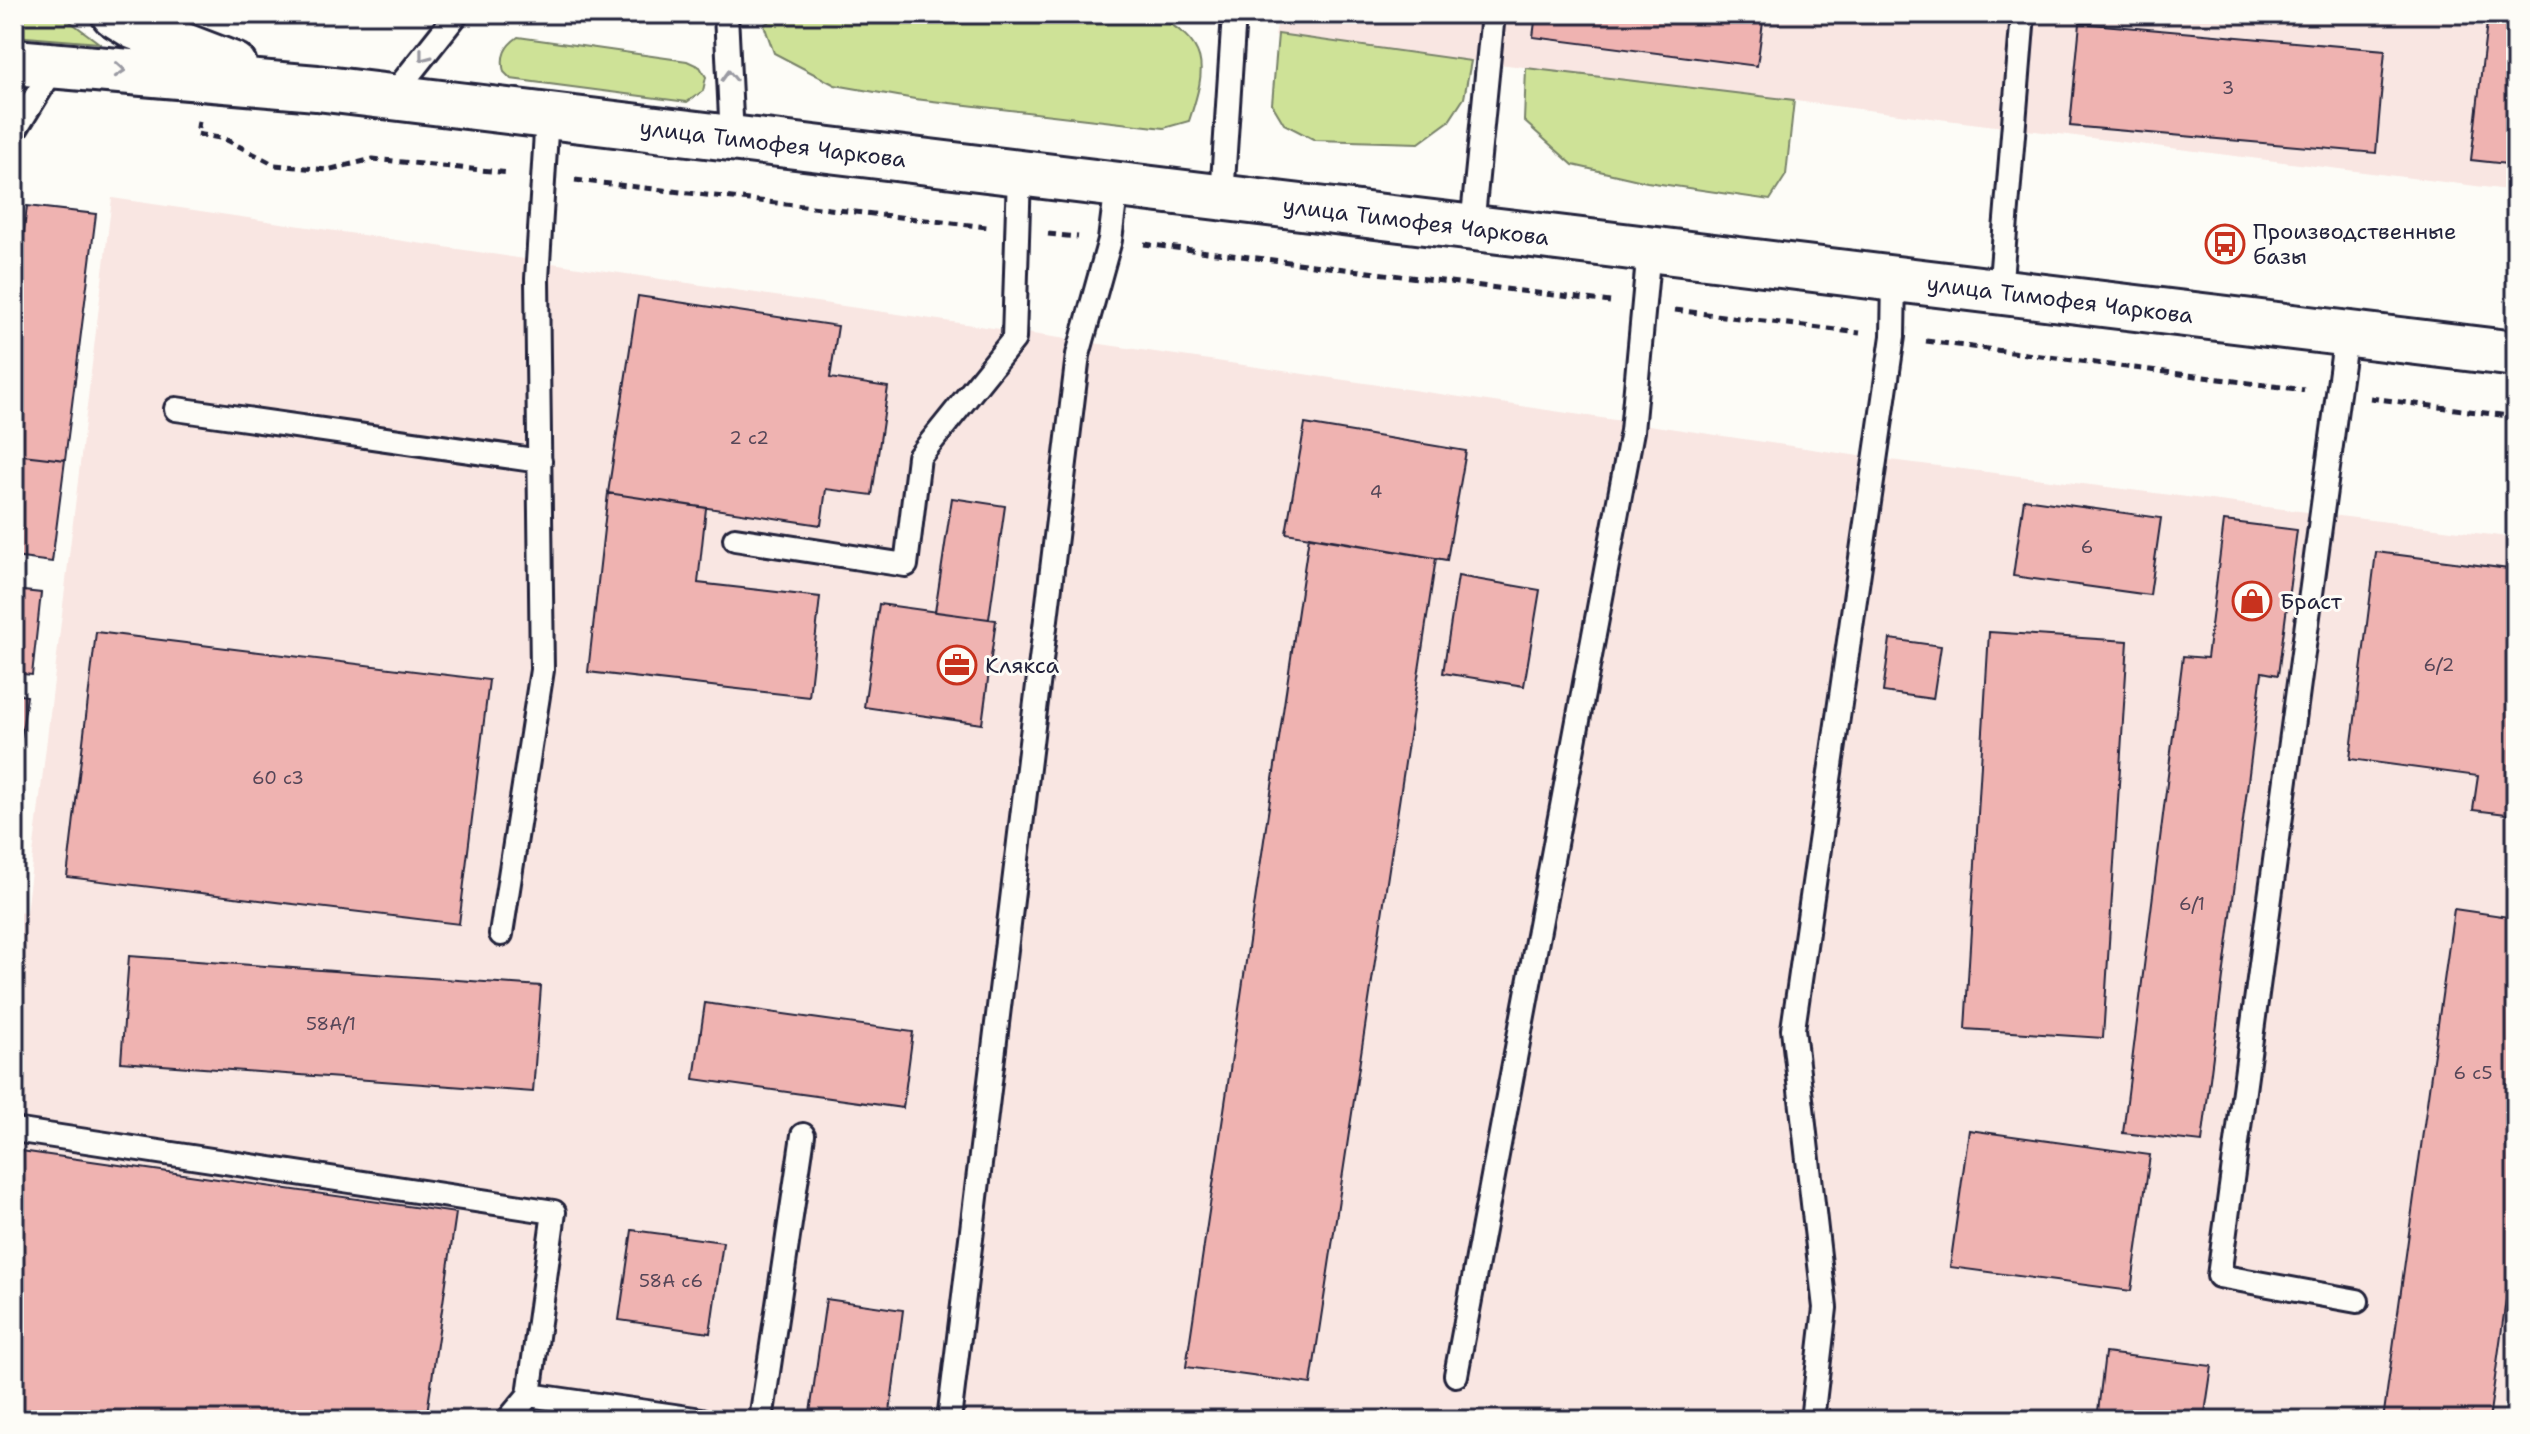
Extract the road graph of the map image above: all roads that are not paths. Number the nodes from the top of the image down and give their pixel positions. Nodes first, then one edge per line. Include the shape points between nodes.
1 (114, 14) edge
2 (457, 14) edge
3 (726, 14) edge
4 (1234, 14) edge
5 (1493, 14) edge
6 (2023, 14) edge
7 (35, 63) edge
8 (317, 88) junction
9 (391, 97) junction
10 (547, 116) junction
11 (14, 132) edge
12 (732, 138) junction
13 (1019, 173) junction
14 (1117, 185) junction
15 (1222, 197) junction
16 (1472, 227) junction
17 (1649, 249) junction
18 (1894, 279) junction
19 (2000, 292) junction
20 (2346, 334) junction
21 (2516, 354) edge
22 (176, 409) dead end
23 (540, 461) junction
24 (735, 539) dead end
25 (501, 934) dead end
26 (14, 1130) edge
27 (803, 1135) dead end
28 (2357, 1301) dead end
29 (1456, 1375) dead end
30 (529, 1395) junction
31 (508, 1420) edge
32 (702, 1420) edge
33 (761, 1420) edge
34 (949, 1420) edge
35 (1812, 1420) edge

1 - 8 main road via 209,58
2 -> 9 lane
12 -> 3 lane
4 - 15 lane
5 - 16 lane
6 - 19 lane
7 -> 8 main road
7 - 11 lane
8 - 9 main road, улица Тимофея Чаркова
9 - 10 main road, улица Тимофея Чаркова
10 - 12 main road, улица Тимофея Чаркова
10 - 23 lane via 537,279
12 - 13 main road, улица Тимофея Чаркова
13 - 14 main road, улица Тимофея Чаркова
13 - 24 lane via 1014,339 919,457 906,565
14 - 15 main road, улица Тимофея Чаркова
14 - 34 lane via 1110,240 1078,355
15 - 16 main road, улица Тимофея Чаркова
16 - 17 main road, улица Тимофея Чаркова
17 - 18 main road, улица Тимофея Чаркова
17 - 29 lane via 1632,431
18 - 19 main road, улица Тимофея Чаркова
18 - 35 lane via 1893,336 1793,1029 1825,1308
19 - 20 main road, улица Тимофея Чаркова
20 - 21 main road, улица Тимофея Чаркова
20 - 28 lane via 2219,1276
22 - 23 lane
23 - 25 lane via 542,670
26 - 30 lane via 554,1212
27 - 33 lane
30 - 31 lane
30 - 32 lane

